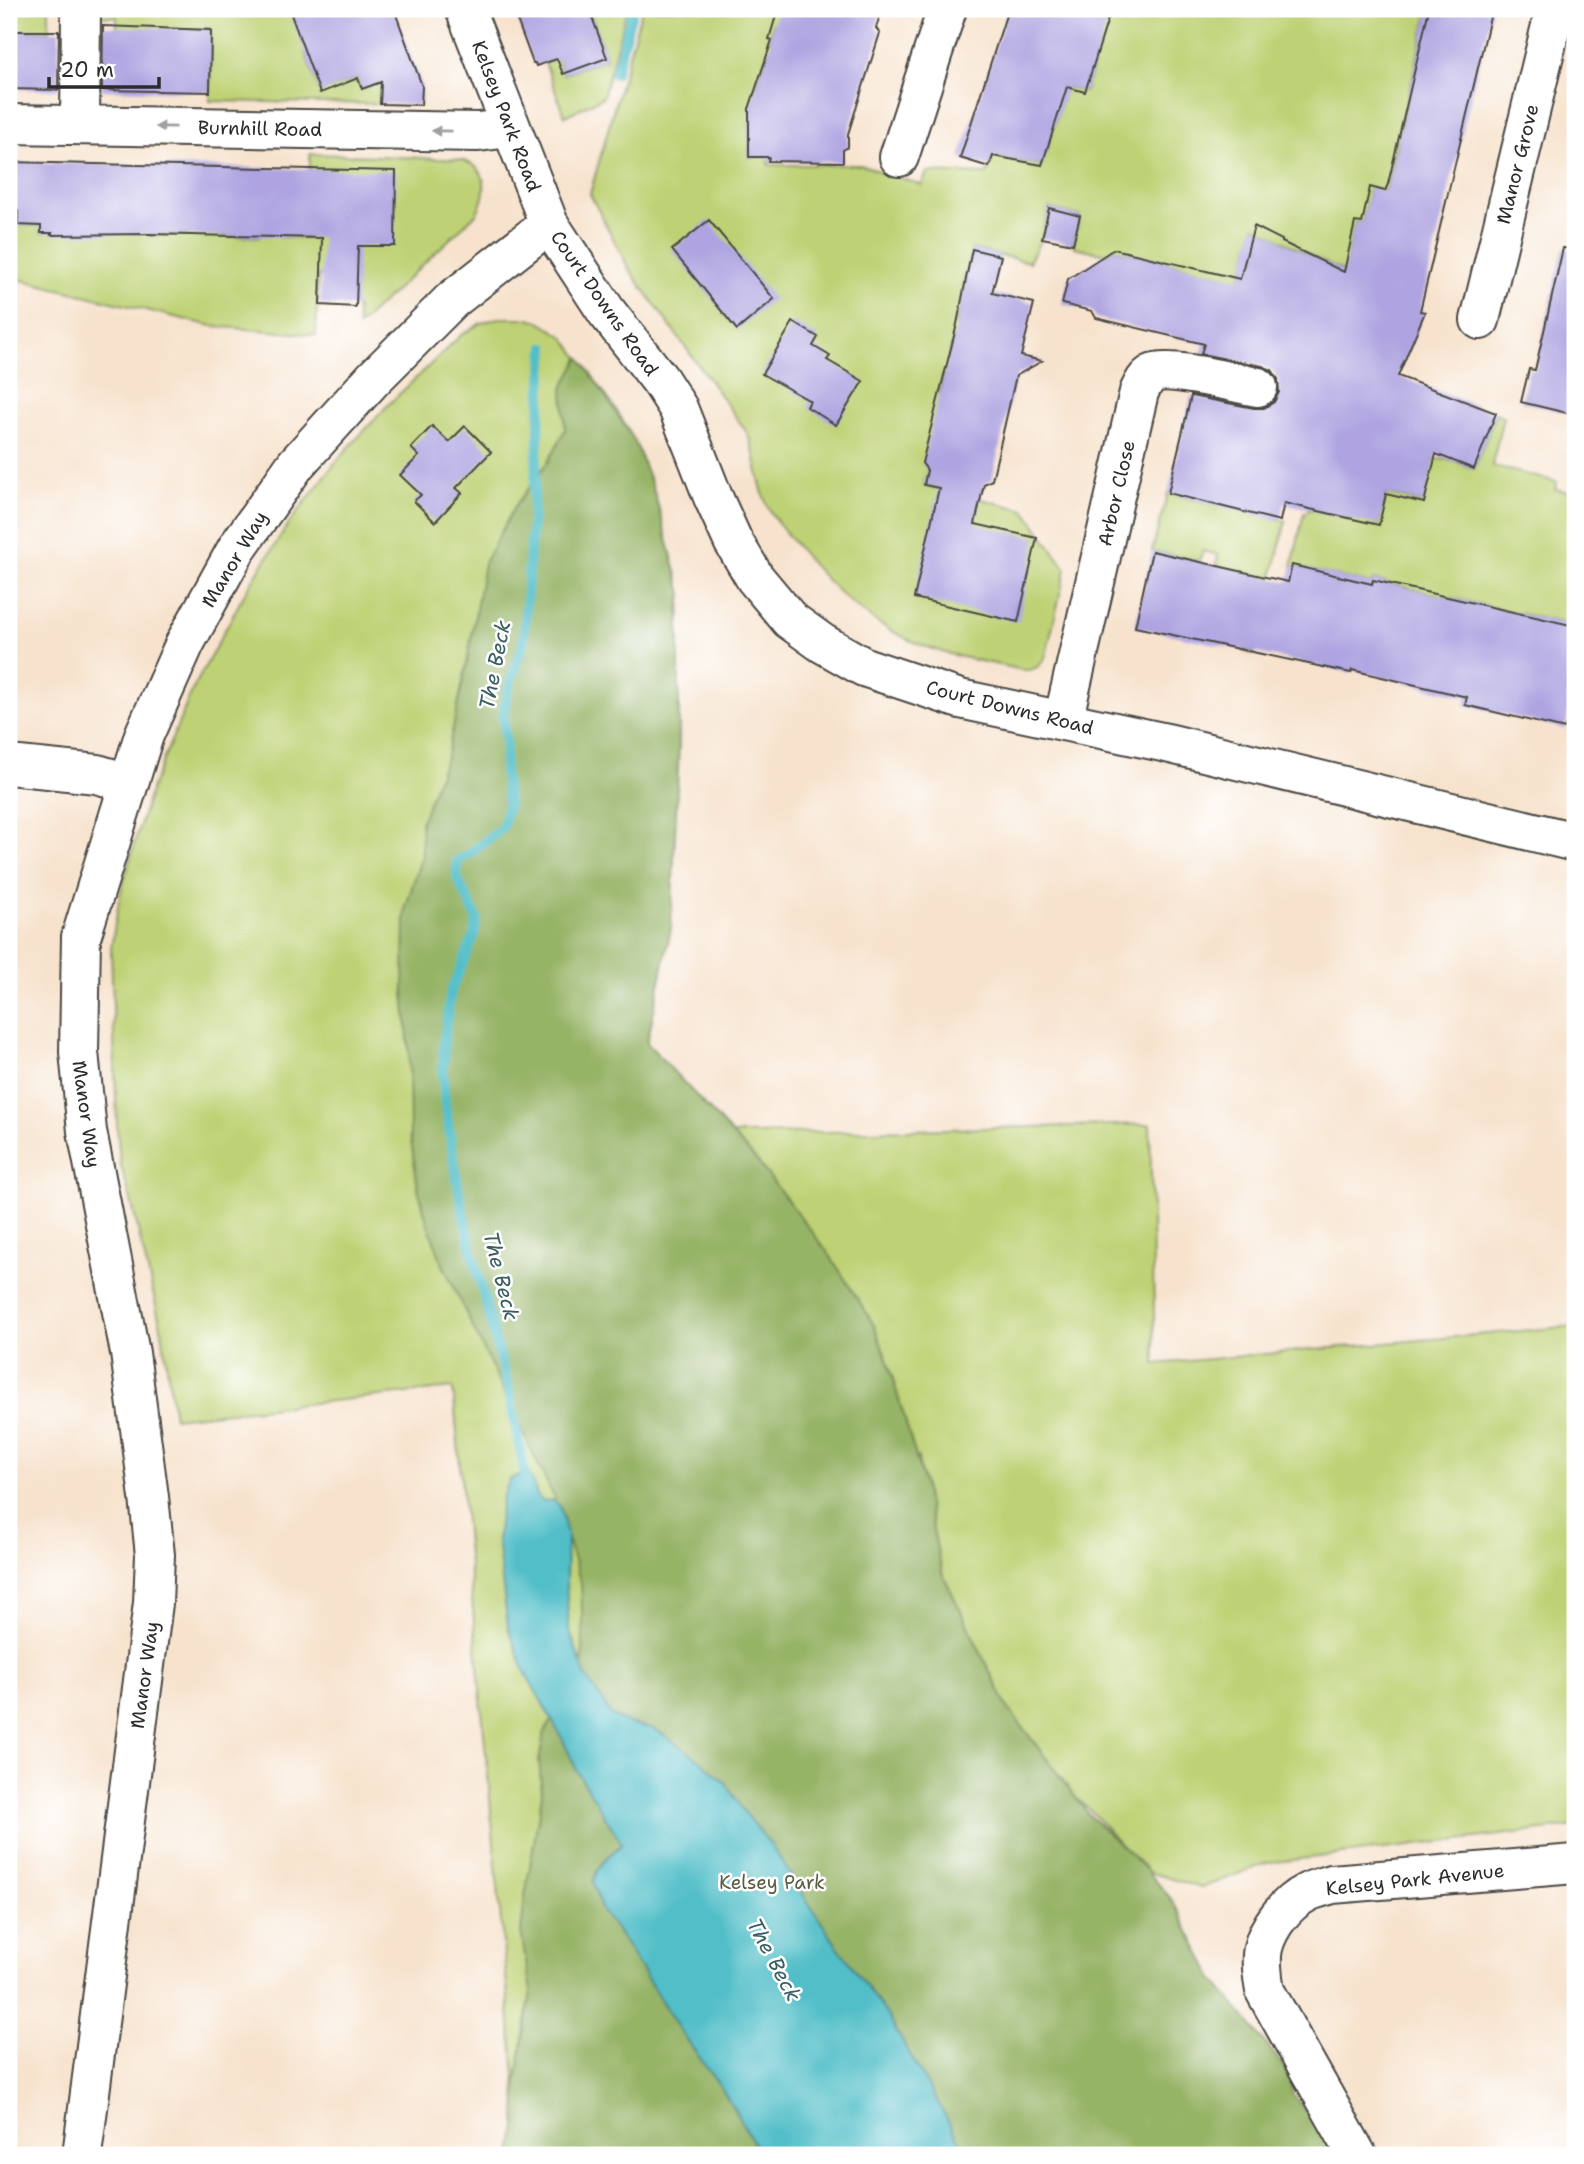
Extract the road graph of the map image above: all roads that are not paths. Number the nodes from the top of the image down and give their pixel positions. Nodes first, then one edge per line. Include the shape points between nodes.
1 (81, 9) edge
2 (465, 9) edge
3 (947, 9) edge
4 (1555, 9) edge
5 (9, 124) edge
6 (80, 125) junction
7 (510, 128) junction
8 (899, 157) dead end
9 (549, 224) junction
10 (1480, 320) dead end
11 (1258, 387) dead end
12 (1063, 720) junction
13 (9, 765) edge
14 (128, 782) junction
15 (1575, 842) edge
16 (1575, 1864) edge
17 (82, 2155) edge
18 (1357, 2155) edge

1 - 6 street
2 - 7 street, Kelsey Park Road
3 - 8 street
4 - 10 street, Manor Grove
5 - 6 street, Burnhill Road
7 -> 6 street, Burnhill Road via 478,132
7 - 9 street, Kelsey Park Road
9 - 12 street, Court Downs Road via 678,408 733,541 755,578 790,620 864,667 960,699
9 - 14 street, Manor Way via 444,307 296,464 237,548 201,613 164,688
11 - 12 street, Arbor Close via 1169,372 1146,378 1139,392
12 - 15 street, Court Downs Road
13 - 14 street via 97,774
14 - 17 street, Manor Way via 81,936 79,1052 87,1131 130,1353 155,1555 153,1603
16 - 18 street, Kelsey Park Avenue via 1332,1884 1305,1893 1284,1910 1263,1948 1265,1992

